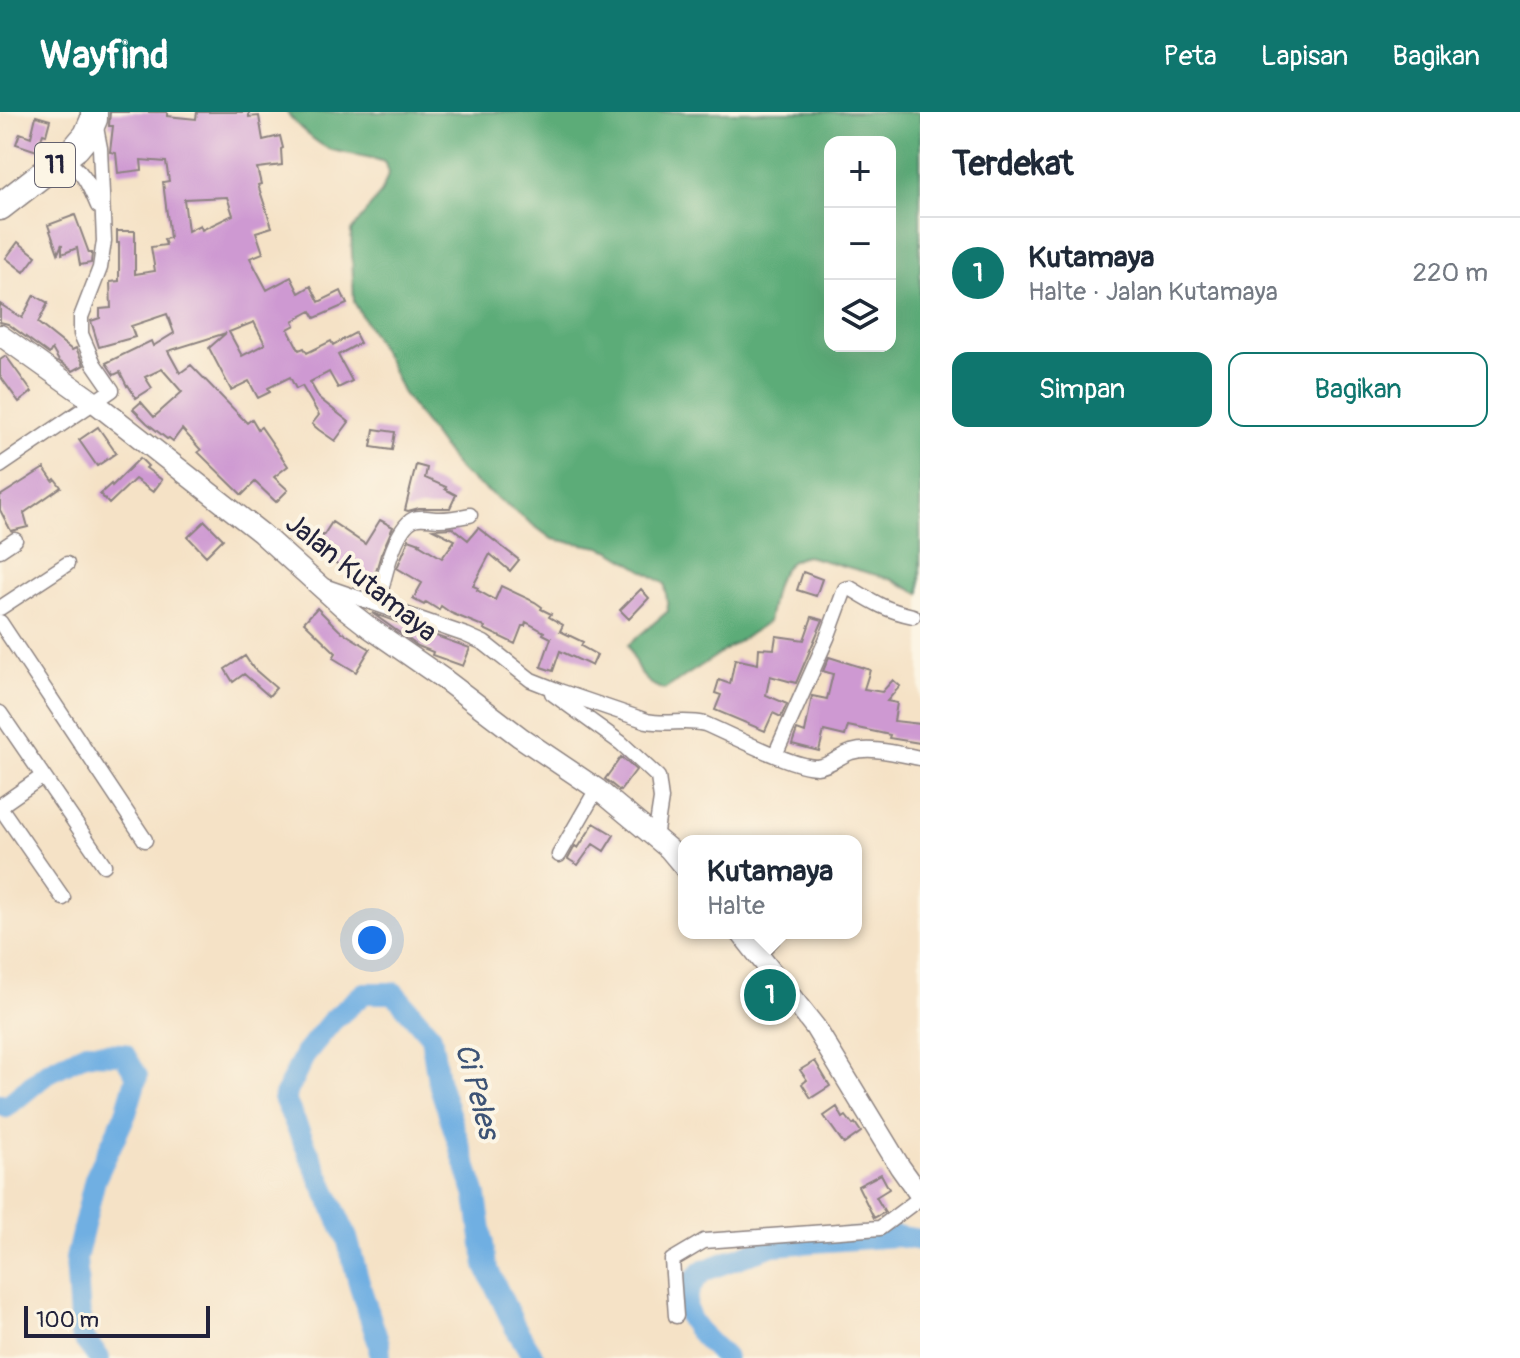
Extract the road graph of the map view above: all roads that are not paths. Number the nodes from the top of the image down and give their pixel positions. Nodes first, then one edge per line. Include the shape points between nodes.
1 (94, 115) edge
2 (62, 160) junction
3 (0, 207) edge
4 (102, 218) junction
5 (0, 335) edge
6 (94, 402) junction
7 (0, 466) edge
8 (470, 515) dead end
9 (15, 540) dead end
10 (0, 550) edge
11 (67, 564) dead end
12 (316, 583) junction
13 (378, 604) junction
14 (0, 607) edge
15 (913, 616) dead end
16 (0, 622) edge
17 (531, 680) junction
18 (0, 713) edge
19 (775, 755) junction
20 (920, 758) edge
21 (43, 776) junction
22 (597, 789) junction
23 (0, 807) edge
24 (655, 838) junction
25 (145, 840) dead end
26 (559, 855) dead end
27 (678, 860) edge
28 (104, 865) dead end
29 (63, 898) dead end
30 (746, 939) edge
31 (773, 939) edge
32 (758, 955) junction
33 (920, 1196) edge
34 (676, 1316) dead end

1 - 2 highway, 11 via 83,141
1 - 4 street
2 - 3 highway, 11
2 - 4 street via 79,171
4 - 6 street via 100,268 81,317 81,334 112,390
5 - 6 main road, Jalan Kutamaya
6 - 7 street
6 - 12 main road, Jalan Kutamaya
8 - 13 street via 409,522 387,564
9 - 10 street
11 - 14 street
12 - 13 street
12 - 22 main road, Jalan Kutamaya via 370,628
13 - 17 street via 484,643
15 - 19 street via 845,589
16 - 25 street
17 - 19 street via 647,721 705,724
17 - 24 street via 621,743 658,777 661,799
18 - 21 street
19 - 20 street via 812,767 866,750
21 - 23 street
21 - 28 street
22 - 24 main road, Jalan Kutamaya
22 - 26 street
23 - 29 street
24 - 27 main road, Jalan Kutamaya
30 - 32 main road
31 - 32 street
32 - 33 main road via 815,1027
33 - 34 street via 880,1228 704,1241 672,1260

